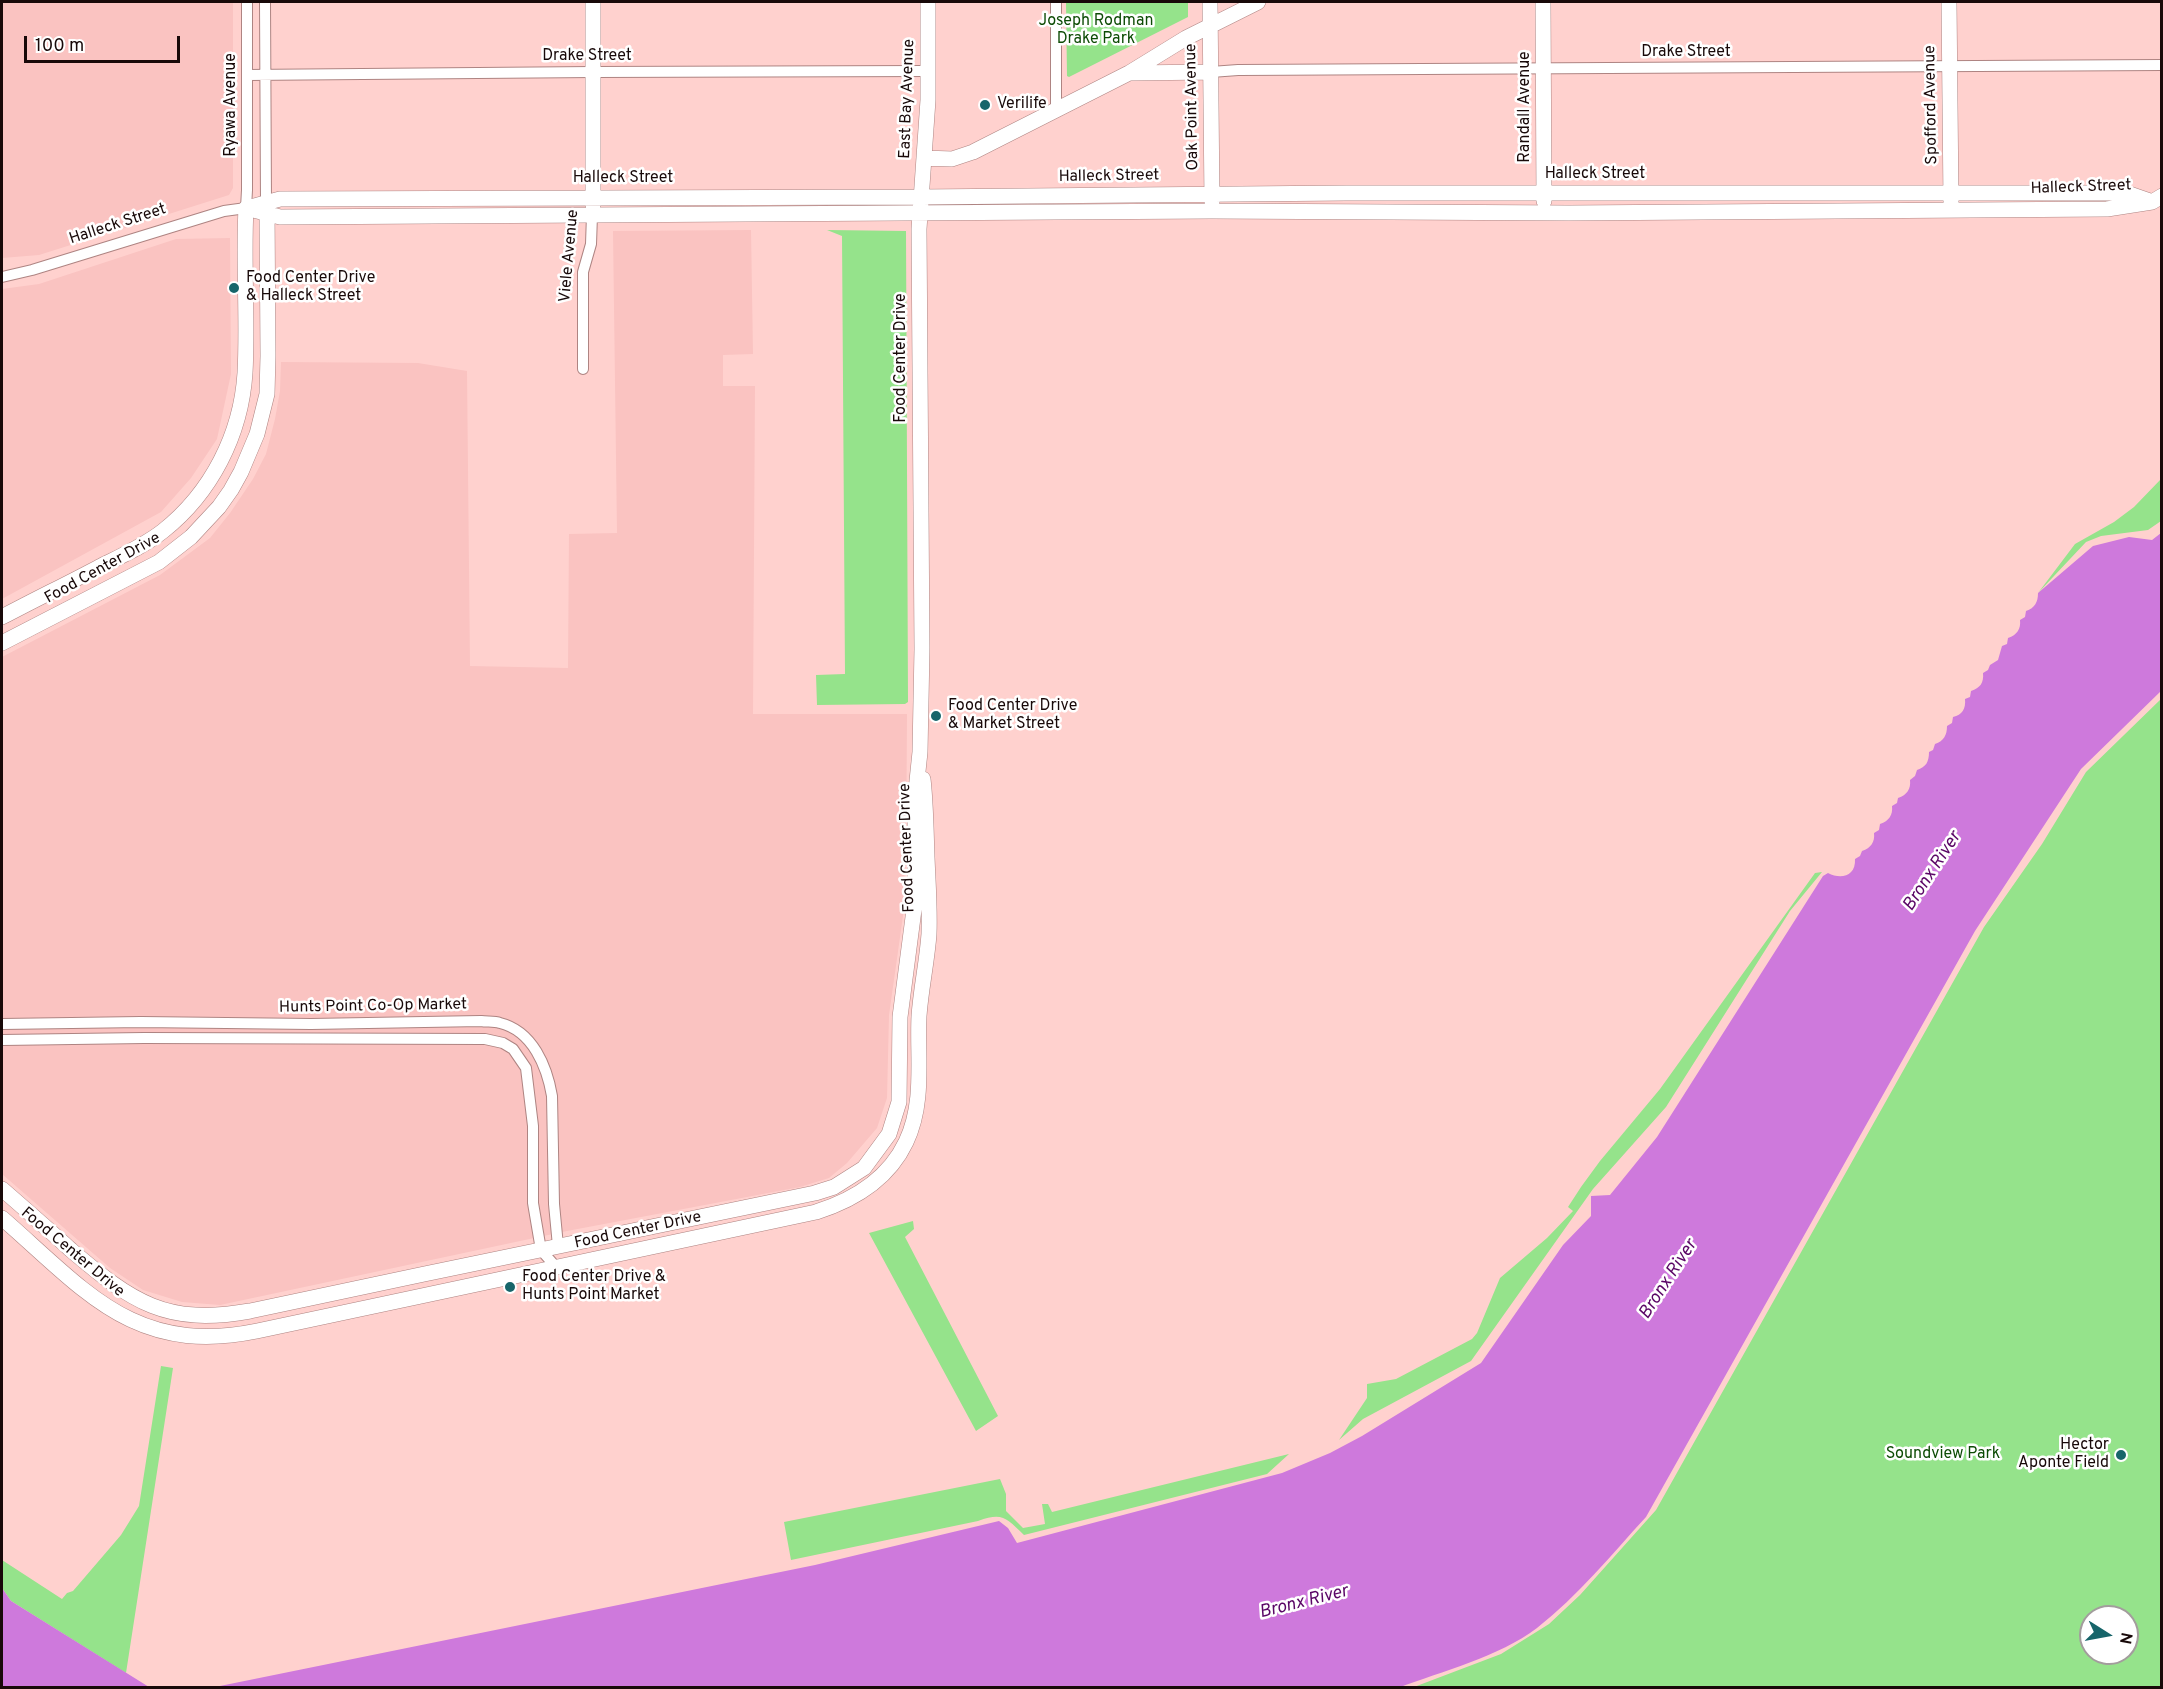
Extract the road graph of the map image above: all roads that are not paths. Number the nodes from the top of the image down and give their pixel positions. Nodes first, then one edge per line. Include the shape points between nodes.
1 (247, 2) edge
2 (265, 2) edge
3 (593, 2) edge
4 (928, 2) edge
5 (1056, 2) edge
6 (1210, 2) edge
7 (1258, 2) edge
8 (1543, 2) edge
9 (1949, 2) edge
10 (1210, 26) junction
11 (2162, 65) edge
12 (1949, 66) junction
13 (1544, 68) junction
14 (928, 71) junction
15 (593, 72) junction
16 (1211, 72) junction
17 (1129, 73) junction
18 (247, 75) junction
19 (265, 75) junction
20 (1056, 109) junction
21 (924, 158) junction
22 (1544, 193) junction
23 (1951, 193) junction
24 (1212, 194) junction
25 (593, 197) junction
26 (921, 197) junction
27 (2157, 199) edge
28 (246, 208) junction
29 (267, 208) junction
30 (1951, 209) junction
31 (1212, 211) junction
32 (1544, 213) junction
33 (920, 214) junction
34 (592, 215) junction
35 (2, 277) edge
36 (583, 369) dead end
37 (56, 616) junction
38 (2, 617) edge
39 (2, 634) edge
40 (2, 644) edge
41 (920, 752) junction
42 (2, 1024) edge
43 (2, 1040) edge
44 (2, 1189) edge
45 (758, 1205) junction
46 (2, 1218) edge
47 (558, 1246) junction
48 (646, 1248) junction
49 (540, 1250) junction
50 (556, 1267) junction

1 - 18 street, Ryawa Avenue
2 - 19 street, Ryawa Avenue
3 - 15 main road, Viele Avenue
4 - 14 main road, East Bay Avenue
5 - 20 street
6 - 10 main road, Oak Point Avenue
7 - 10 main road
8 - 13 main road, Randall Avenue
9 - 12 main road, Spofford Avenue
10 - 16 main road, Oak Point Avenue
10 - 17 main road
11 - 12 street, Drake Street
12 - 13 street, Drake Street
12 - 23 main road, Spofford Avenue
13 - 16 street, Drake Street
13 - 22 main road, Randall Avenue
14 - 15 street, Drake Street
14 - 21 main road, East Bay Avenue
15 - 19 street, Drake Street
15 - 25 main road, Viele Avenue
16 - 17 main road
16 - 24 main road, Oak Point Avenue
17 - 20 main road
18 - 19 street, Drake Street
18 - 28 street, Ryawa Avenue
19 - 29 street, Ryawa Avenue
20 - 21 main road via 973,152 952,159
21 - 26 main road, East Bay Avenue
22 - 23 main road, Halleck Street
22 - 24 main road, Halleck Street
22 - 32 main road, Randall Avenue
23 - 27 main road, Halleck Street via 2127,193
23 - 30 main road, Spofford Avenue
24 - 26 main road, Halleck Street
24 - 31 main road, Oak Point Avenue
25 - 26 main road, Halleck Street
25 - 29 main road, Halleck Street via 289,199
25 - 34 main road, Viele Avenue
26 - 33 main road, East Bay Avenue
27 - 30 main road, Halleck Street via 2108,208
28 - 29 main road
28 - 35 street, Halleck Street via 224,211
28 - 38 main road, Food Center Drive via 243,391 232,436 212,477 176,520 146,542
29 - 34 main road, Halleck Street via 280,217
29 - 37 main road, Food Center Drive via 267,394 257,434 241,472 219,507 175,551
30 - 32 main road, Halleck Street
31 - 32 main road, Halleck Street
31 - 33 main road, Halleck Street
33 - 34 main road, Halleck Street
33 - 41 main road, Food Center Drive
34 - 36 street, Viele Avenue via 591,244 583,272
37 - 39 main road
37 - 40 main road, Food Center Drive
41 - 45 main road, Food Center Drive via 915,800 915,902 900,1011 899,1102 893,1125 874,1158 845,1181 824,1191
41 - 48 main road, Food Center Drive via 926,801 928,935 920,1014 919,1099 906,1143 878,1180 841,1204
42 - 47 street, Hunts Point Co-Op Market via 481,1021 508,1026 539,1054 549,1080
43 - 49 street, Hunts Point Co-Op Market via 486,1039 503,1043 513,1049 526,1068 533,1126 533,1203
44 - 49 main road, Food Center Drive via 118,1288 163,1310 197,1316 250,1311
45 - 47 main road, Food Center Drive
45 - 48 main road via 678,1232
46 - 50 main road, Food Center Drive via 110,1309 151,1328 197,1338 238,1335
47 - 49 main road, Food Center Drive
48 - 50 main road, Food Center Drive
49 - 50 street

